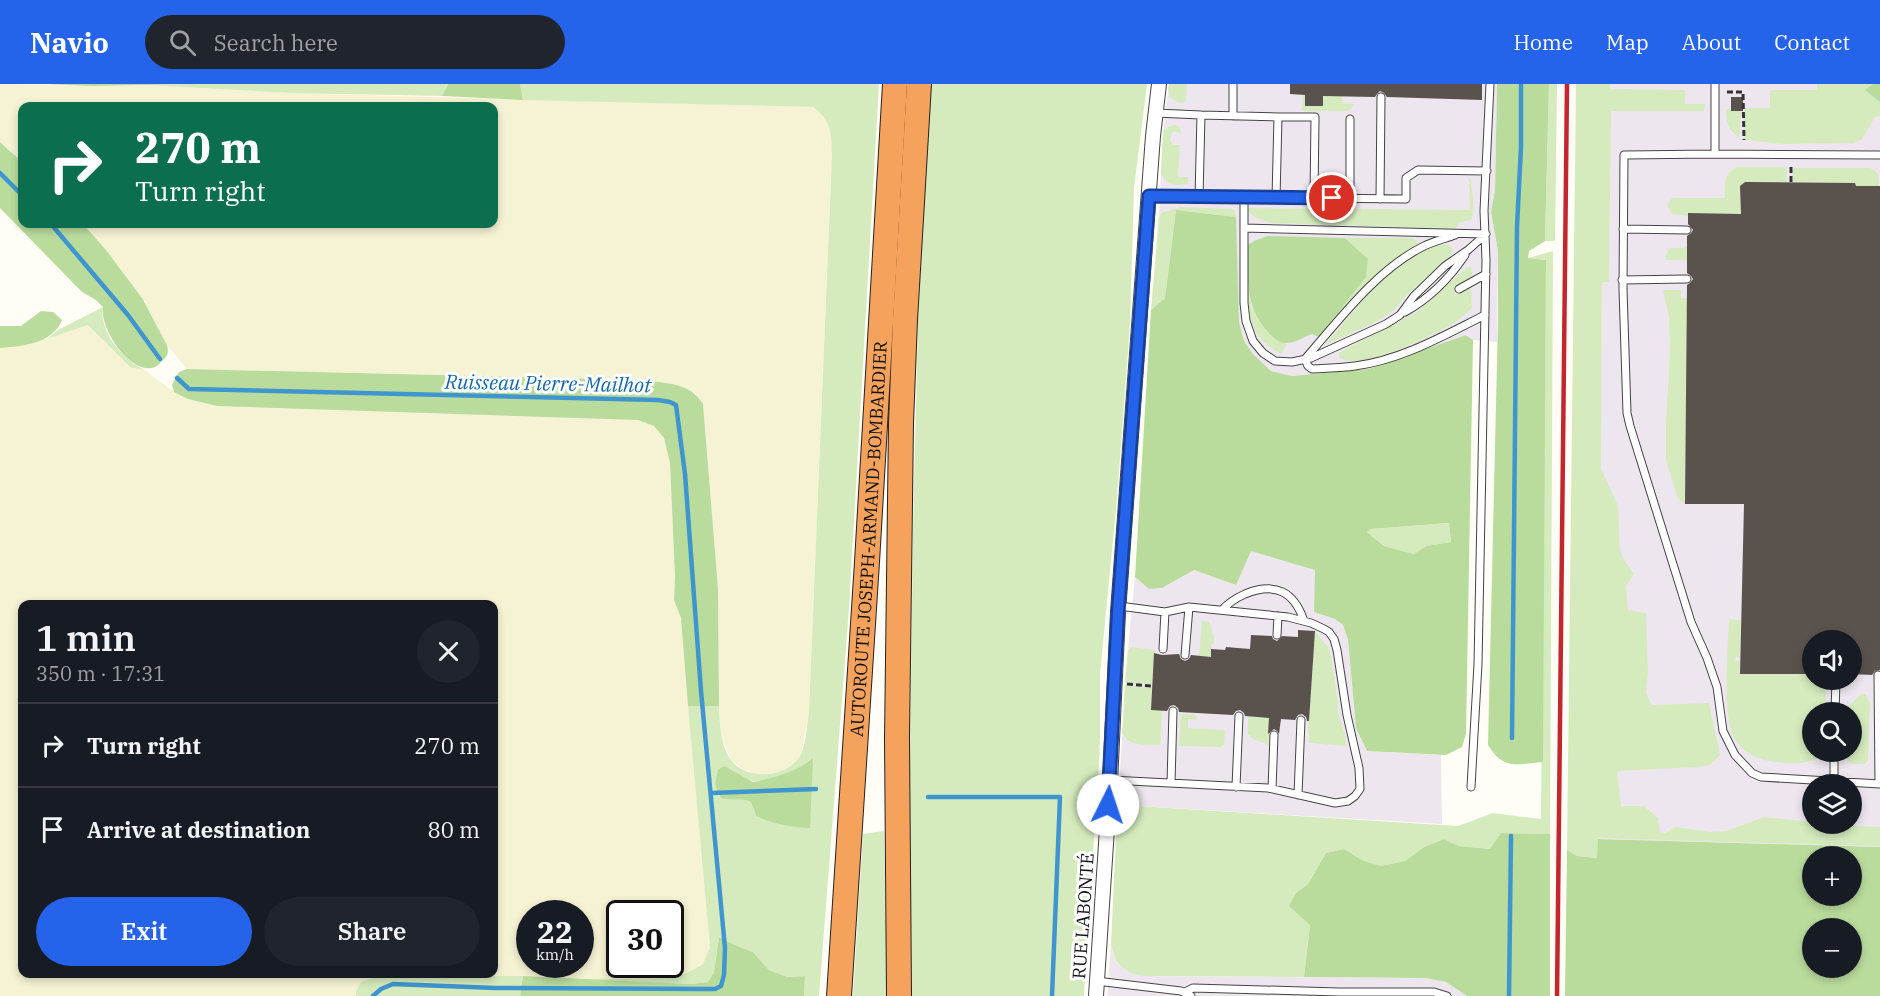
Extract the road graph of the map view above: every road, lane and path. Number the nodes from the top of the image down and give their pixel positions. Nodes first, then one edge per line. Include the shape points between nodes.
1 (895, 84) edge
2 (919, 84) edge
3 (1159, 84) edge
4 (1233, 84) edge
5 (1490, 84) edge
6 (1715, 84) edge
7 (1727, 92) dead end
8 (1381, 97) dead end
9 (1155, 113) junction
10 (1201, 115) junction
11 (1233, 116) junction
12 (1278, 117) junction
13 (1350, 119) dead end
14 (1744, 140) dead end
15 (1715, 154) junction
16 (1880, 155) edge
17 (1791, 167) dead end
18 (1486, 171) junction
19 (1791, 182) dead end
20 (1149, 196) junction
21 (1198, 197) junction
22 (1244, 198) junction
23 (1276, 198) junction
24 (1314, 198) junction
25 (1350, 198) junction
26 (1380, 199) junction
27 (1244, 228) junction
28 (1623, 229) junction
29 (1688, 230) dead end
30 (1460, 234) junction
31 (1486, 234) junction
32 (1486, 274) junction
33 (1687, 279) dead end
34 (1622, 280) junction
35 (1459, 289) dead end
36 (1485, 315) junction
37 (1305, 359) junction
38 (1119, 606) junction
39 (1189, 607) junction
40 (1222, 610) junction
41 (1165, 612) junction
42 (1278, 616) junction
43 (1304, 621) junction
44 (1277, 635) dead end
45 (1163, 649) dead end
46 (1185, 655) dead end
47 (1878, 675) dead end
48 (1127, 684) dead end
49 (1152, 686) dead end
50 (1173, 711) dead end
51 (1239, 716) dead end
52 (1301, 720) dead end
53 (1274, 735) dead end
54 (1110, 780) junction
55 (1802, 780) edge
56 (1171, 783) junction
57 (1862, 783) edge
58 (1880, 784) edge
59 (1236, 787) junction
60 (1472, 787) dead end
61 (1272, 789) junction
62 (1298, 795) junction
63 (1096, 981) junction
64 (1188, 994) edge
65 (1339, 994) edge
66 (1414, 994) edge
67 (839, 996) edge
68 (898, 996) edge
69 (1096, 996) edge
70 (1447, 996) edge

1 - 67 highway, AUTOROUTE JOSEPH-ARMAND-BOMBARDIER
2 - 68 highway, AUTOROUTE JOSEPH-ARMAND-BOMBARDIER via 901,435
3 - 9 street, RUE LABONTÉ
4 - 11 lane
5 - 18 lane
6 - 15 lane
7 - 14 path via 1743,92
8 - 26 lane
9 - 10 lane
9 - 20 street, RUE LABONTÉ
10 - 11 lane
10 - 21 lane
11 - 12 lane
12 - 23 lane
12 - 24 lane via 1314,117
13 - 25 lane
15 - 16 lane
15 - 28 lane via 1624,155
17 - 19 path
18 - 26 lane via 1418,170 1406,178 1406,199
18 - 31 lane
20 - 21 lane
20 - 38 street, RUE LABONTÉ
21 - 22 lane
22 - 23 lane
22 - 27 lane
23 - 24 lane
24 - 25 lane
25 - 26 lane
27 - 30 lane
27 - 37 lane via 1245,321 1253,341 1275,361
28 - 29 lane
28 - 34 lane
30 - 31 lane
30 - 37 lane via 1421,247 1389,268
31 - 32 lane
31 - 37 lane via 1445,266 1400,315
32 - 35 lane
32 - 36 lane
33 - 34 lane
34 - 55 lane via 1627,413 1691,622 1717,687 1724,731 1742,764 1752,773
36 - 37 lane via 1414,350 1379,361 1312,369
36 - 60 lane
38 - 41 lane
38 - 54 street, RUE LABONTÉ
39 - 40 lane
39 - 41 lane
39 - 46 lane
40 - 42 lane
40 - 43 lane via 1253,591 1275,588 1292,599
41 - 45 lane
42 - 43 lane
42 - 44 lane
43 - 62 lane via 1329,632 1334,639 1360,789 1342,803
47 - 58 lane
48 - 49 path
50 - 56 lane
51 - 59 lane
52 - 62 lane
53 - 61 lane
54 - 56 lane
54 - 63 street, RUE LABONTÉ
56 - 59 lane
57 - 58 lane
59 - 61 lane
61 - 62 lane
63 - 64 lane
63 - 69 street, RUE LABONTÉ
64 - 65 lane via 1193,988
65 - 66 lane
66 - 70 lane via 1434,992

